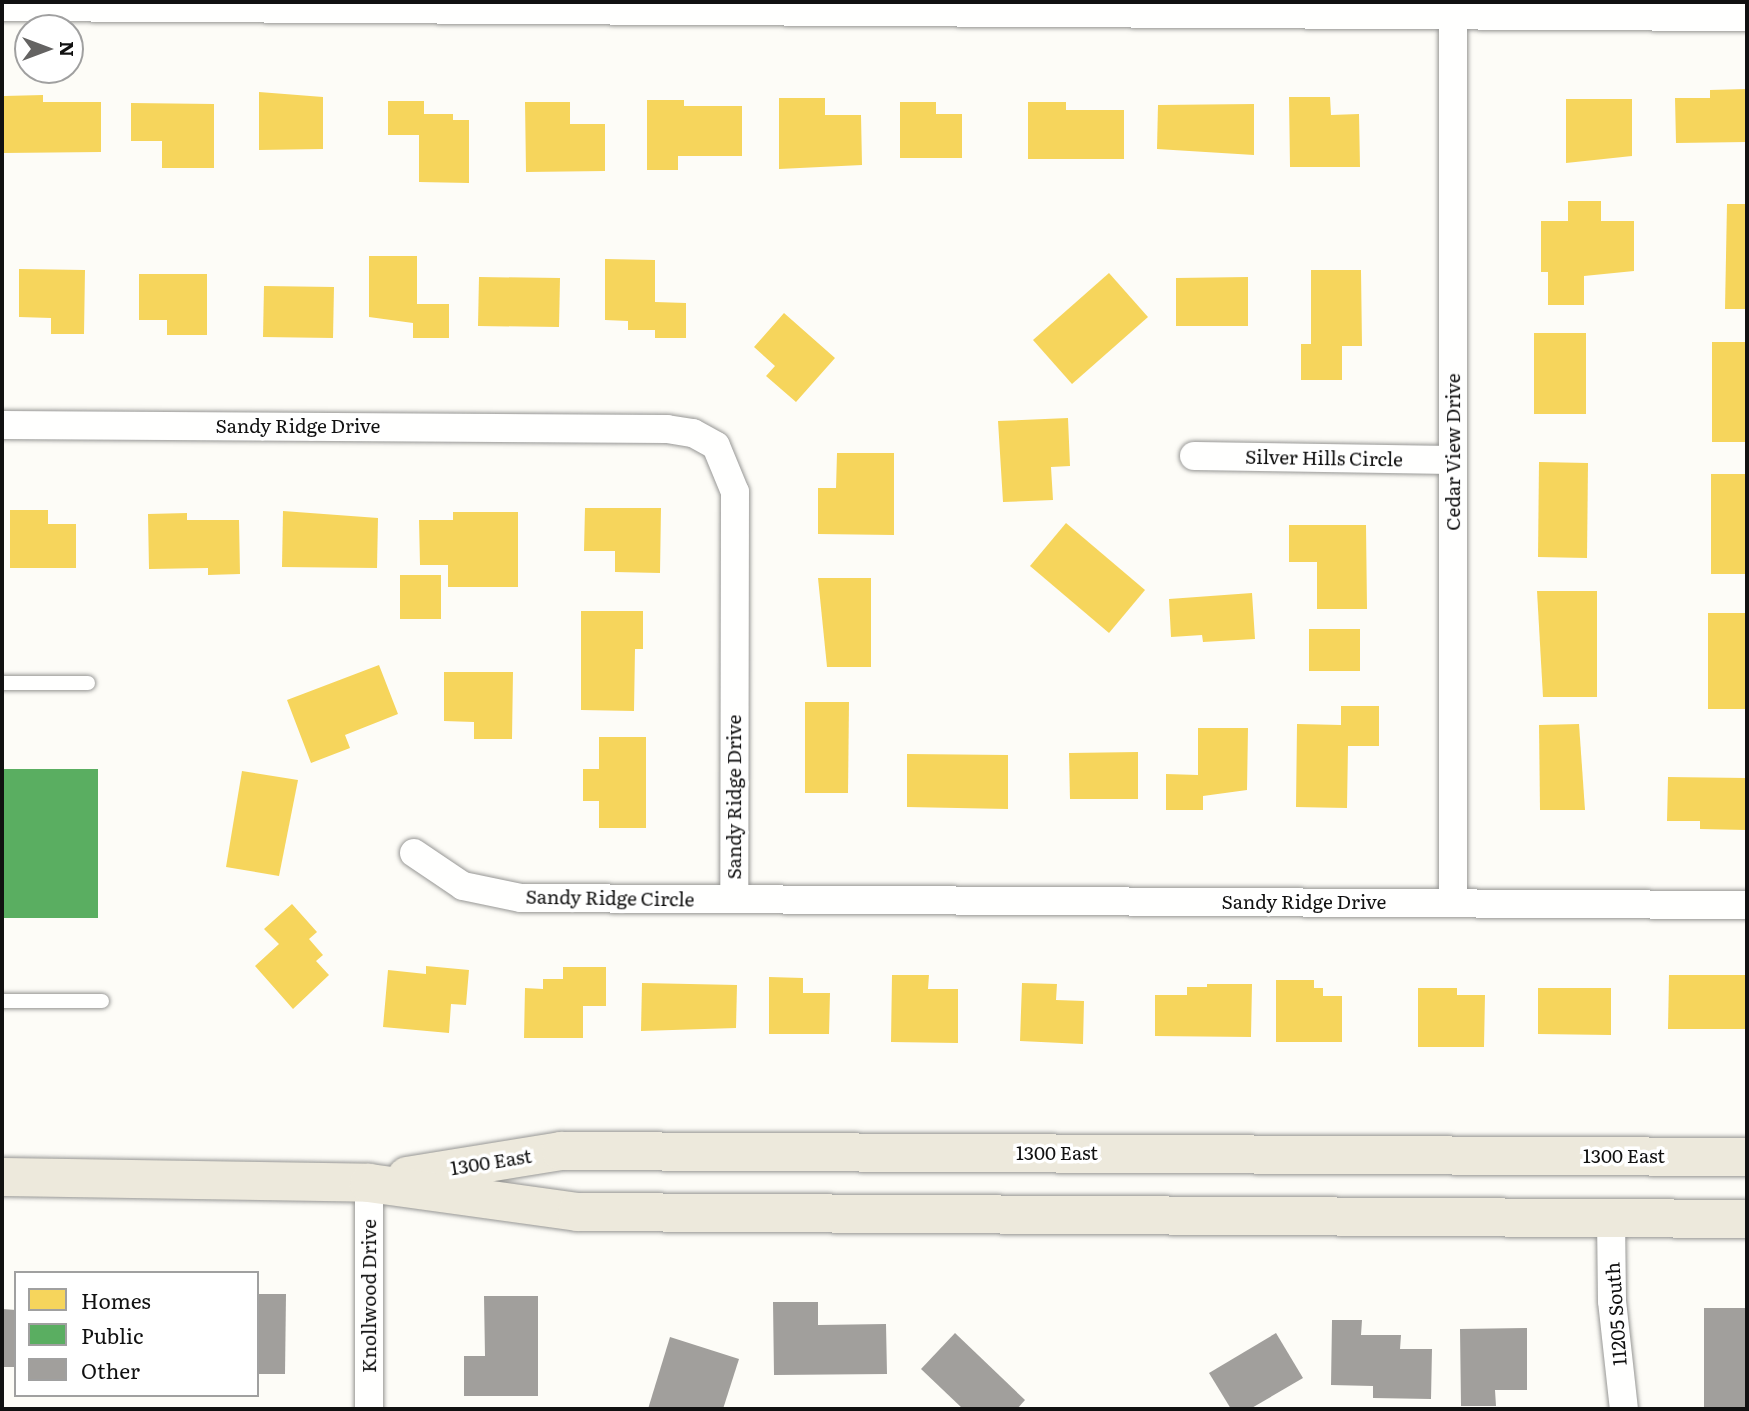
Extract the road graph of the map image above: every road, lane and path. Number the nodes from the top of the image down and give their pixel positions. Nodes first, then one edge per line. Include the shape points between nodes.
1 (2, 7) edge
2 (1454, 9) edge
3 (1747, 17) edge
4 (2, 425) edge
5 (1194, 456) dead end
6 (1454, 460) junction
7 (2, 683) edge
8 (88, 683) dead end
9 (414, 853) dead end
10 (734, 899) junction
11 (1454, 903) junction
12 (1747, 905) edge
13 (103, 1000) dead end
14 (2, 1001) edge
15 (1747, 1157) edge
16 (2, 1177) edge
17 (369, 1182) junction
18 (1611, 1218) junction
19 (1747, 1219) edge
20 (369, 1409) edge
21 (1624, 1409) edge

1 - 2 street
2 - 3 street
2 - 6 street, Cedar View Drive
4 - 10 street, Sandy Ridge Drive via 667,429 693,433 716,446 735,492
5 - 6 street, Silver Hills Circle
6 - 11 street, Cedar View Drive
7 - 8 lane
9 - 10 street, Sandy Ridge Circle via 463,886 521,898
10 - 11 street, Sandy Ridge Drive
11 - 12 street, Sandy Ridge Drive
13 - 14 lane
15 - 17 main road, 1300 East via 561,1151
16 - 17 main road, 1300 East
17 - 18 main road, 1300 East via 577,1212
17 - 20 street, Knollwood Drive
18 - 19 main road, 1300 East
18 - 21 street, 11205 South via 1612,1301

